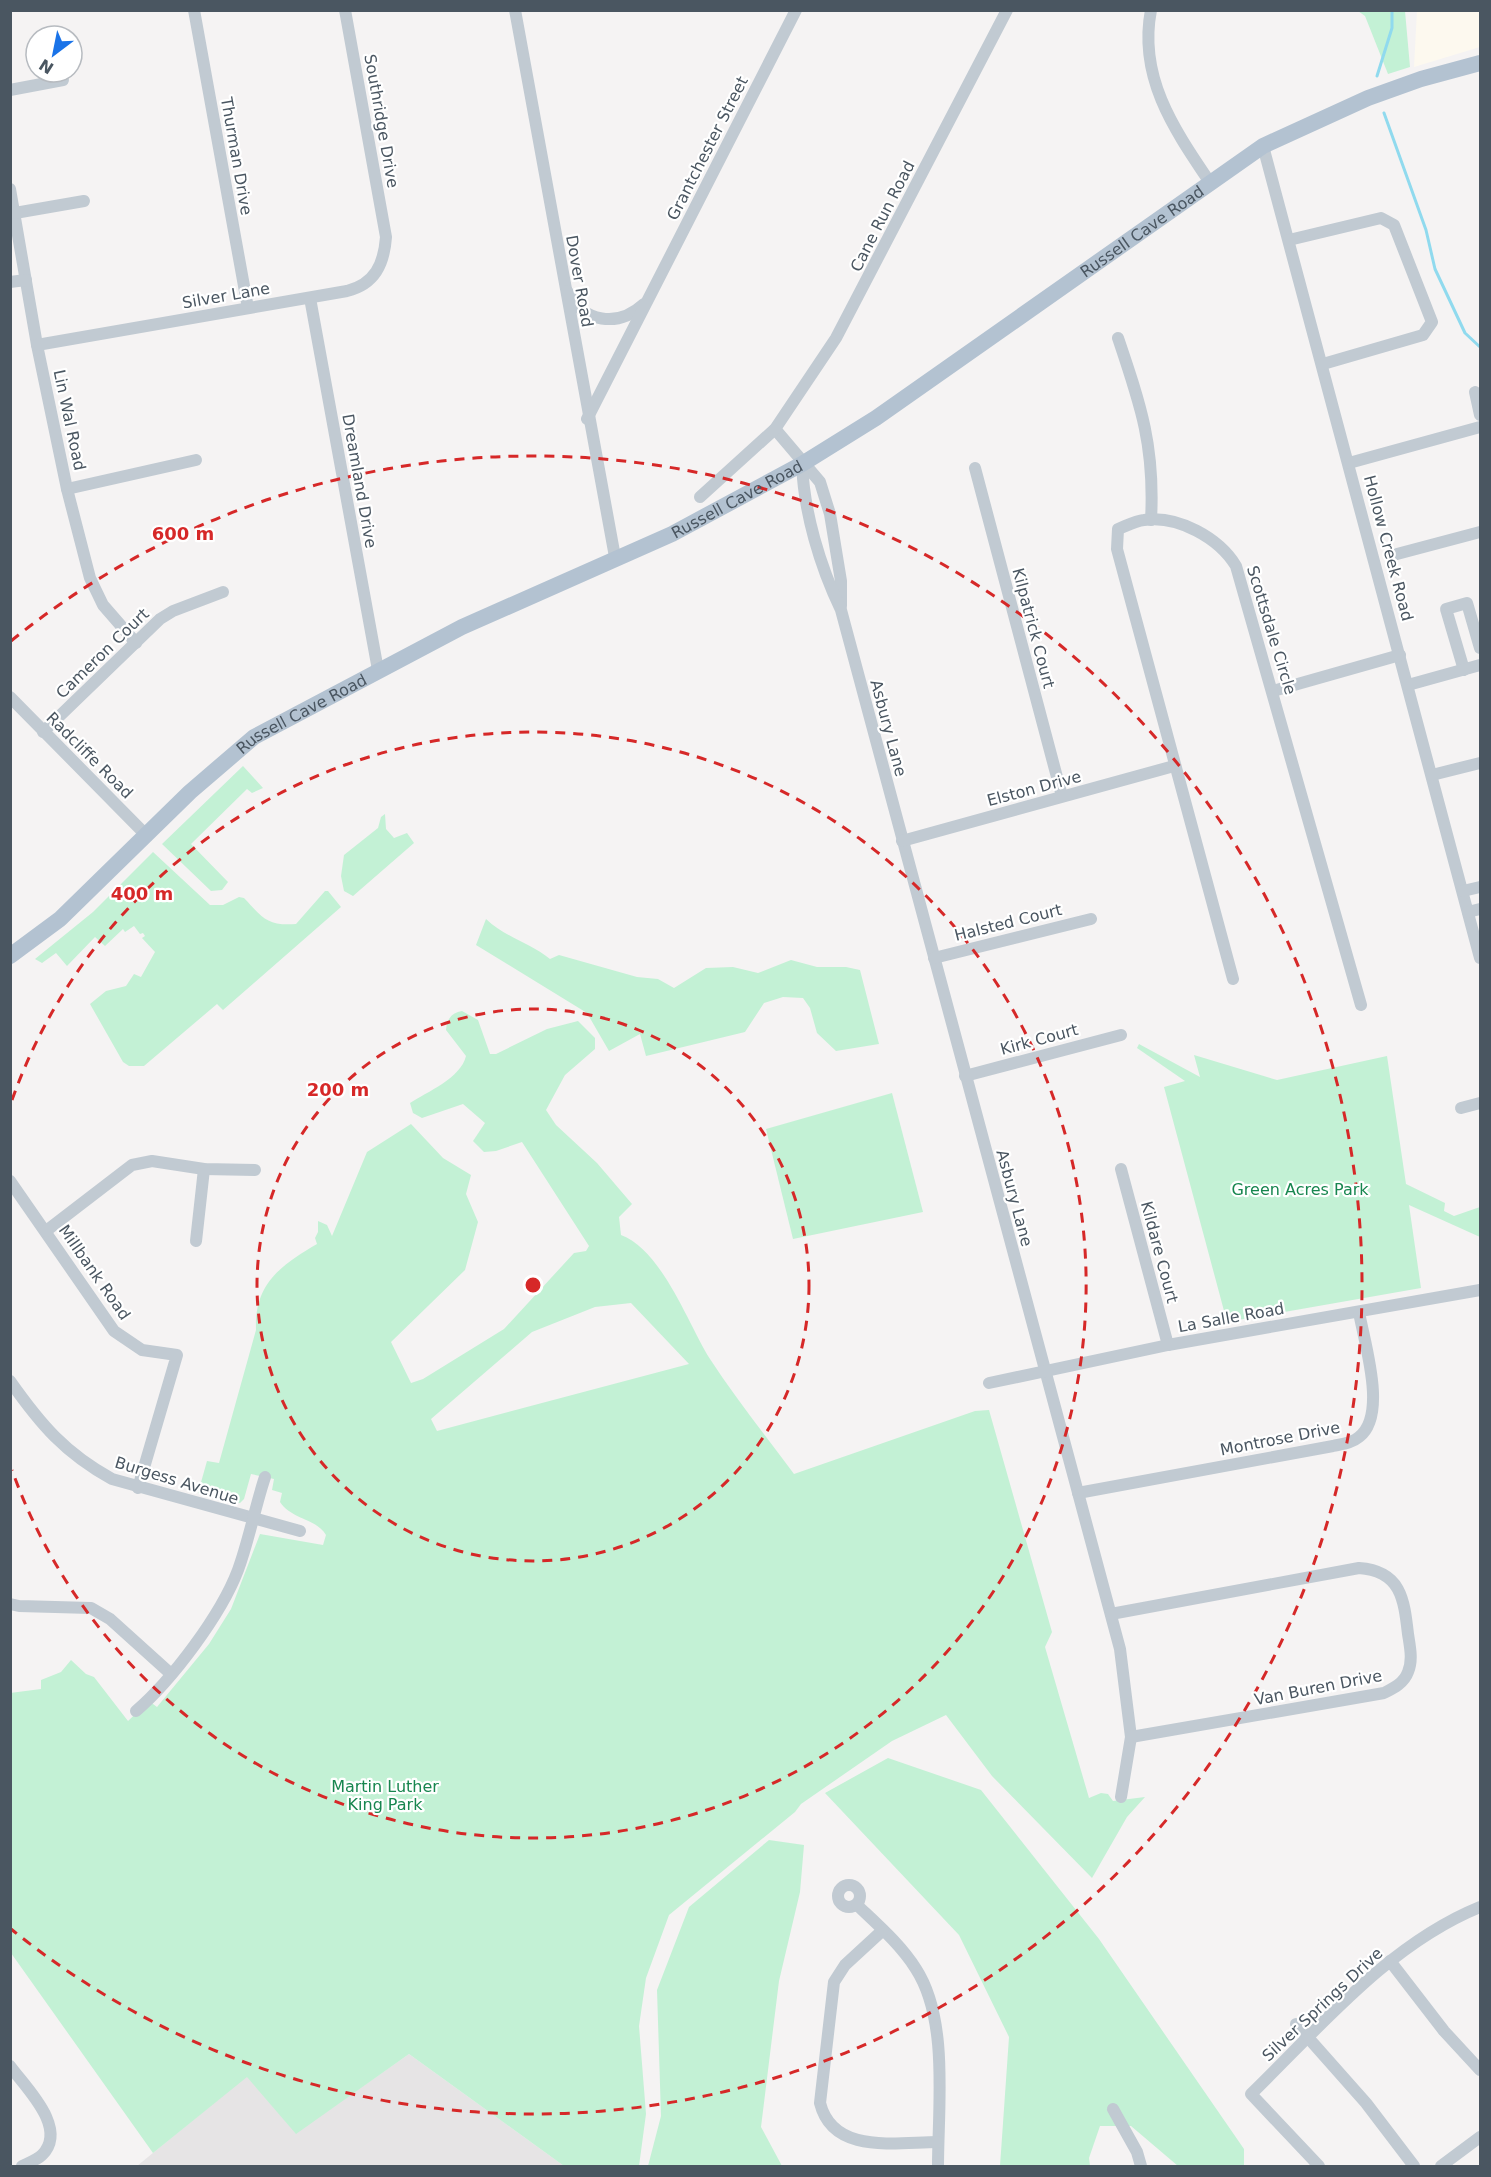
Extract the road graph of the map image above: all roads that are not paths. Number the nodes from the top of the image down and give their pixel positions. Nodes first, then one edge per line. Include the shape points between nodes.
1 (194, 10) edge
2 (345, 10) edge
3 (515, 10) edge
4 (796, 10) edge
5 (1007, 10) edge
6 (1151, 10) edge
7 (1480, 63) edge
8 (42, 84) edge
9 (10, 90) edge
10 (1263, 146) junction
11 (1209, 181) junction
12 (10, 189) edge
13 (84, 201) dead end
14 (15, 213) junction
15 (386, 237) joint
16 (1289, 240) junction
17 (26, 280) junction
18 (10, 282) edge
19 (564, 284) junction
20 (309, 298) junction
21 (647, 300) junction
22 (248, 308) junction
23 (1118, 338) dead end
24 (37, 345) junction
25 (1323, 364) junction
26 (1475, 392) dead end
27 (1480, 415) edge
28 (587, 419) junction
29 (1480, 427) edge
30 (775, 429) junction
31 (196, 460) dead end
32 (1350, 463) junction
33 (802, 464) junction
34 (975, 468) dead end
35 (67, 489) junction
36 (700, 497) dead end
37 (1151, 520) junction
38 (1480, 532) edge
39 (1397, 554) dead end
40 (615, 557) junction
41 (223, 592) dead end
42 (841, 610) junction
43 (136, 643) junction
44 (1480, 648) edge
45 (1400, 655) junction
46 (1480, 665) edge
47 (378, 670) junction
48 (1464, 670) junction
49 (1408, 685) junction
50 (1273, 691) junction
51 (10, 696) edge
52 (43, 732) junction
53 (1480, 764) edge
54 (1174, 766) junction
55 (1432, 775) junction
56 (1062, 796) junction
57 (147, 836) junction
58 (902, 842) junction
59 (1480, 887) edge
60 (1463, 891) junction
61 (1474, 911) edge
62 (1091, 919) dead end
63 (10, 956) edge
64 (934, 958) junction
65 (1480, 958) edge
66 (1233, 979) dead end
67 (1361, 1005) dead end
68 (1120, 1035) dead end
69 (965, 1076) junction
70 (1480, 1103) edge
71 (1461, 1108) dead end
72 (204, 1169) junction
73 (1121, 1169) dead end
74 (255, 1170) dead end
75 (10, 1181) edge
76 (46, 1231) junction
77 (196, 1240) dead end
78 (1480, 1292) edge
79 (1359, 1312) junction
80 (1168, 1345) junction
81 (1043, 1369) junction
82 (10, 1381) edge
83 (989, 1383) dead end
84 (265, 1477) dead end
85 (138, 1488) junction
86 (1078, 1492) junction
87 (251, 1519) junction
88 (300, 1531) dead end
89 (10, 1604) edge
90 (1111, 1614) junction
91 (171, 1674) junction
92 (136, 1711) dead end
93 (1131, 1737) junction
94 (1121, 1797) dead end
95 (857, 1905) dead end
96 (1480, 1907) edge
97 (883, 1930) junction
98 (1390, 1961) junction
99 (1296, 2024) dead end
100 (1308, 2038) junction
101 (10, 2066) edge
102 (1480, 2070) edge
103 (1113, 2109) dead end
104 (1480, 2137) edge
105 (938, 2142) junction
106 (22, 2166) edge
107 (938, 2166) edge
108 (1141, 2166) edge
109 (1319, 2166) edge
110 (1414, 2166) edge
111 (1441, 2166) edge

1 - 22 street, Thurman Drive
2 - 15 street, Southridge Drive
3 - 19 street, Dover Road
4 - 21 street, Grantchester Street
5 - 30 street, Cane Run Road via 853,308
6 - 11 street via 1149,46 1155,87 1172,125
7 - 10 main road, Russell Cave Road via 1368,98
8 - 9 street
10 - 11 main road, Russell Cave Road
10 - 16 street, Hollow Creek Road
11 - 33 main road, Russell Cave Road via 886,412
12 - 14 street, Lin Wal Road
13 - 14 street
14 - 17 street, Lin Wal Road
15 - 20 street, Silver Lane via 381,266 365,284
16 - 25 street, Hollow Creek Road
16 - 25 street via 1381,218 1394,225 1432,322 1423,335
17 - 18 street
17 - 24 street, Lin Wal Road
19 - 21 street, Grantchester Street via 574,303 597,318 619,319
19 - 28 street, Dover Road
20 - 22 street, Silver Lane
20 - 47 street, Dreamland Drive
21 - 28 street, Grantchester Street
22 - 24 street, Silver Lane
23 - 37 street via 1151,452
24 - 35 street, Lin Wal Road
25 - 32 street, Hollow Creek Road
26 - 27 street
28 - 40 street, Dover Road
29 - 32 street
30 - 33 street
30 - 36 street, Cane Run Road
31 - 35 street
32 - 45 street, Hollow Creek Road
33 - 40 main road, Russell Cave Road via 672,534
33 - 42 street, Asbury Lane via 804,491 829,585
33 - 42 street, Asbury Lane via 820,482 830,514 841,581
34 - 56 street, Kilpatrick Court
35 - 43 street, Lin Wal Road via 96,592
37 - 50 street, Scottsdale Circle via 1199,532 1230,556 1240,575
37 - 54 street, Scottsdale Circle via 1118,530 1116,540
38 - 39 street
40 - 47 main road, Russell Cave Road via 488,614
41 - 43 street, Cameron Court via 173,611
42 - 58 street, Asbury Lane
43 - 52 street, Cameron Court
44 - 48 street via 1467,603 1446,609
45 - 49 street, Hollow Creek Road
45 - 50 street
46 - 48 street
47 - 57 main road, Russell Cave Road via 254,736
48 - 49 street
49 - 55 street, Hollow Creek Road
50 - 67 street, Scottsdale Circle
51 - 52 street, Radcliffe Road
52 - 57 street, Radcliffe Road
53 - 55 street
54 - 56 street, Elston Drive
54 - 66 street, Scottsdale Circle
55 - 60 street, Hollow Creek Road
56 - 58 street, Elston Drive
57 - 63 main road, Russell Cave Road via 60,919
58 - 64 street, Asbury Lane
59 - 60 street
60 - 61 street, Hollow Creek Road
61 - 65 street, Hollow Creek Road
62 - 64 street, Halsted Court
64 - 69 street, Asbury Lane
68 - 69 street, Kirk Court
69 - 81 street, Asbury Lane
70 - 71 street
72 - 74 street
72 - 76 street via 152,1161 132,1165
72 - 77 street
73 - 80 street, Kildare Court
75 - 76 street, Millbank Road
76 - 85 street, Millbank Road via 114,1331 142,1350 177,1355
78 - 79 street, La Salle Road
79 - 80 street, La Salle Road
79 - 86 street, Montrose Drive via 1374,1405 1368,1426 1358,1438 1333,1446
80 - 81 street, La Salle Road
81 - 83 street, La Salle Road
81 - 86 street, Asbury Lane
82 - 85 street, Burgess Avenue via 60,1444 83,1463
84 - 87 street
85 - 87 street, Burgess Avenue
86 - 90 street, Asbury Lane
87 - 88 street, Burgess Avenue
87 - 91 street via 237,1570 196,1641
89 - 91 street via 92,1608 110,1619
90 - 93 street, Asbury Lane via 1125,1676
90 - 93 street, Van Buren Drive via 1359,1568 1378,1571 1395,1582 1404,1603 1410,1664 1406,1678 1393,1689
91 - 92 street
93 - 94 street, Asbury Lane
95 - 97 street
96 - 98 street, Silver Springs Drive via 1451,1919
97 - 105 street via 914,1965 932,2001 938,2034
97 - 105 street via 845,1965 834,1982 822,2111 835,2131 854,2140
98 - 100 street, Silver Springs Drive
98 - 102 street
99 - 100 street
100 - 109 street, Silver Springs Drive via 1251,2094
100 - 110 street via 1366,2103
101 - 106 street via 48,2118 50,2129 42,2155
103 - 108 street
104 - 111 street
105 - 107 street

